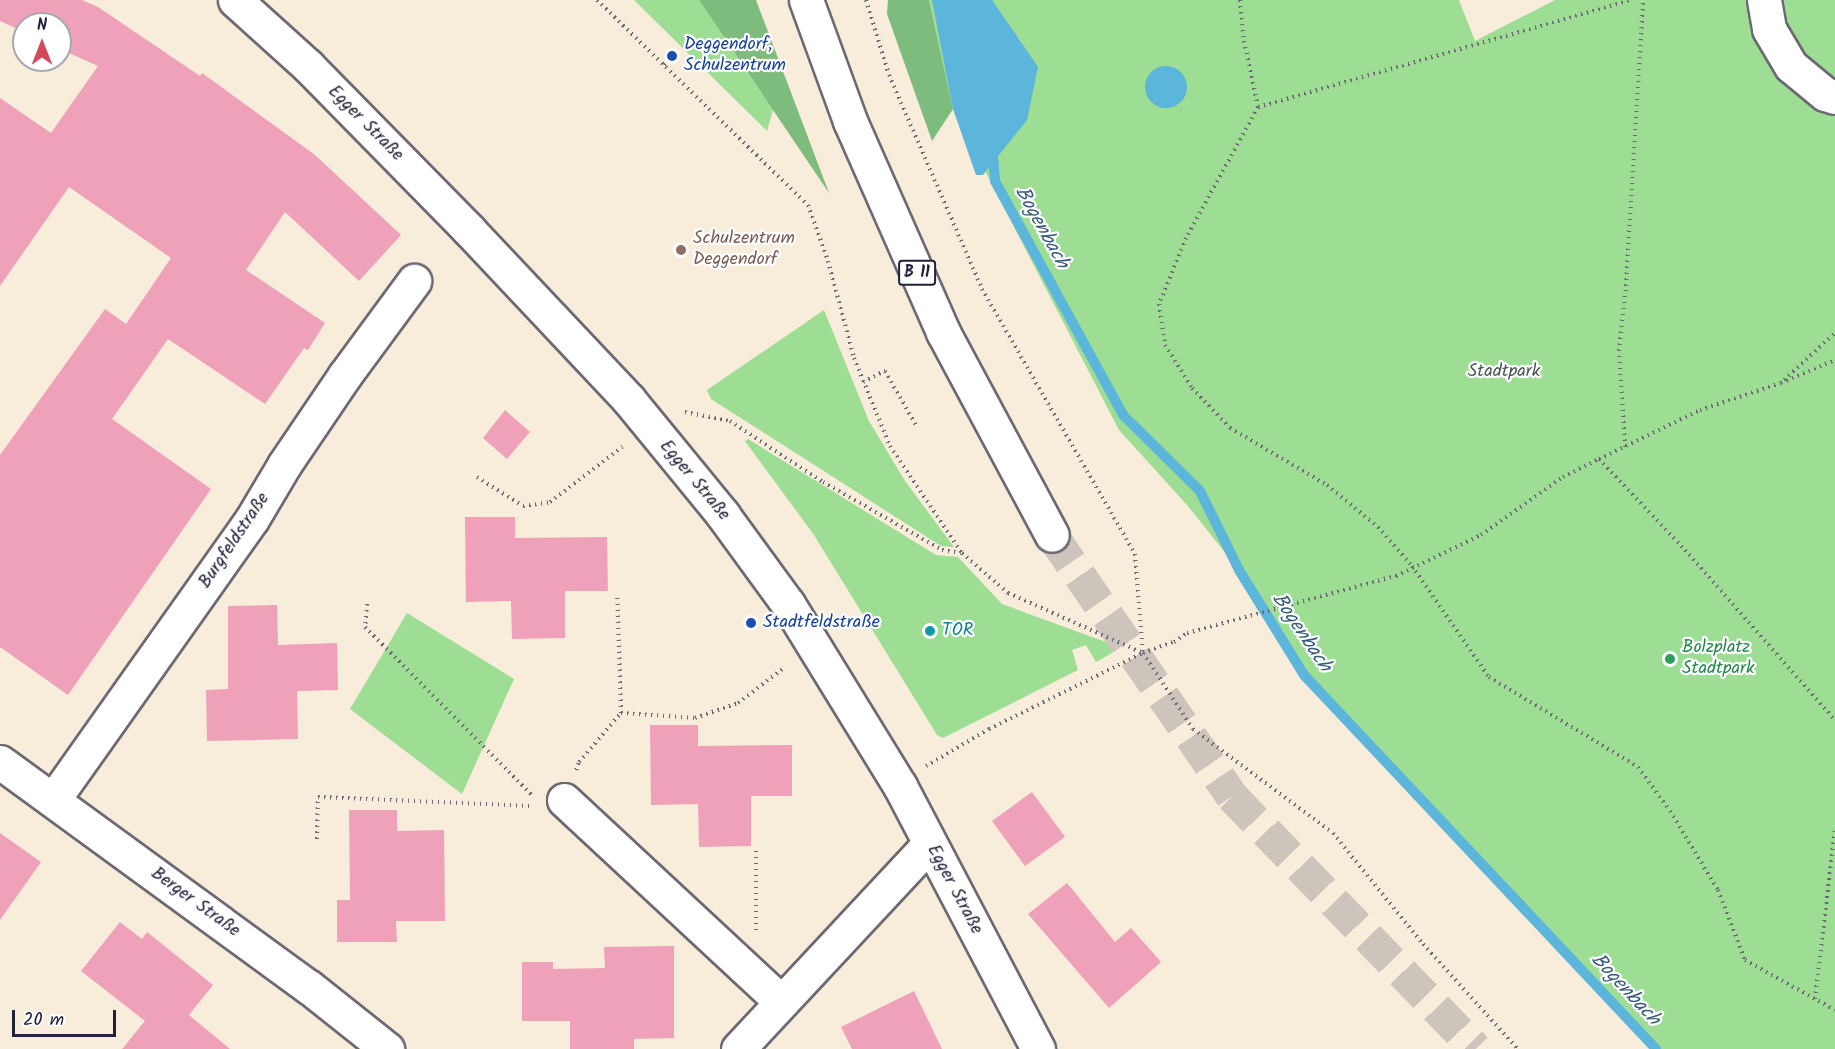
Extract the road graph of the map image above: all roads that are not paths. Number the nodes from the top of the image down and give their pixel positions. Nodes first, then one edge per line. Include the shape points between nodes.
1 (235, 0) edge
2 (806, 0) edge
3 (1764, 0) edge
4 (1835, 97) edge
5 (414, 280) dead end
6 (1052, 535) tunnel mouth
7 (0, 762) edge
8 (53, 800) junction
9 (555, 803) road end
10 (930, 844) junction
11 (781, 1002) junction
12 (387, 1049) edge
13 (738, 1049) edge
14 (1038, 1049) edge

1 - 10 main road, Egger Straße via 308,66 458,218 629,400 730,524 788,604 900,786
2 - 6 main road, B 11 via 850,121 943,332
3 - 4 main road via 1769,29 1791,66 1825,94
5 - 8 main road, Burgfeldstraße via 338,385 245,529
7 - 8 main road, Berger Straße
8 - 12 main road, Berger Straße via 309,987
9 - 11 main road
10 - 11 main road
10 - 14 main road, Egger Straße
11 - 13 main road

